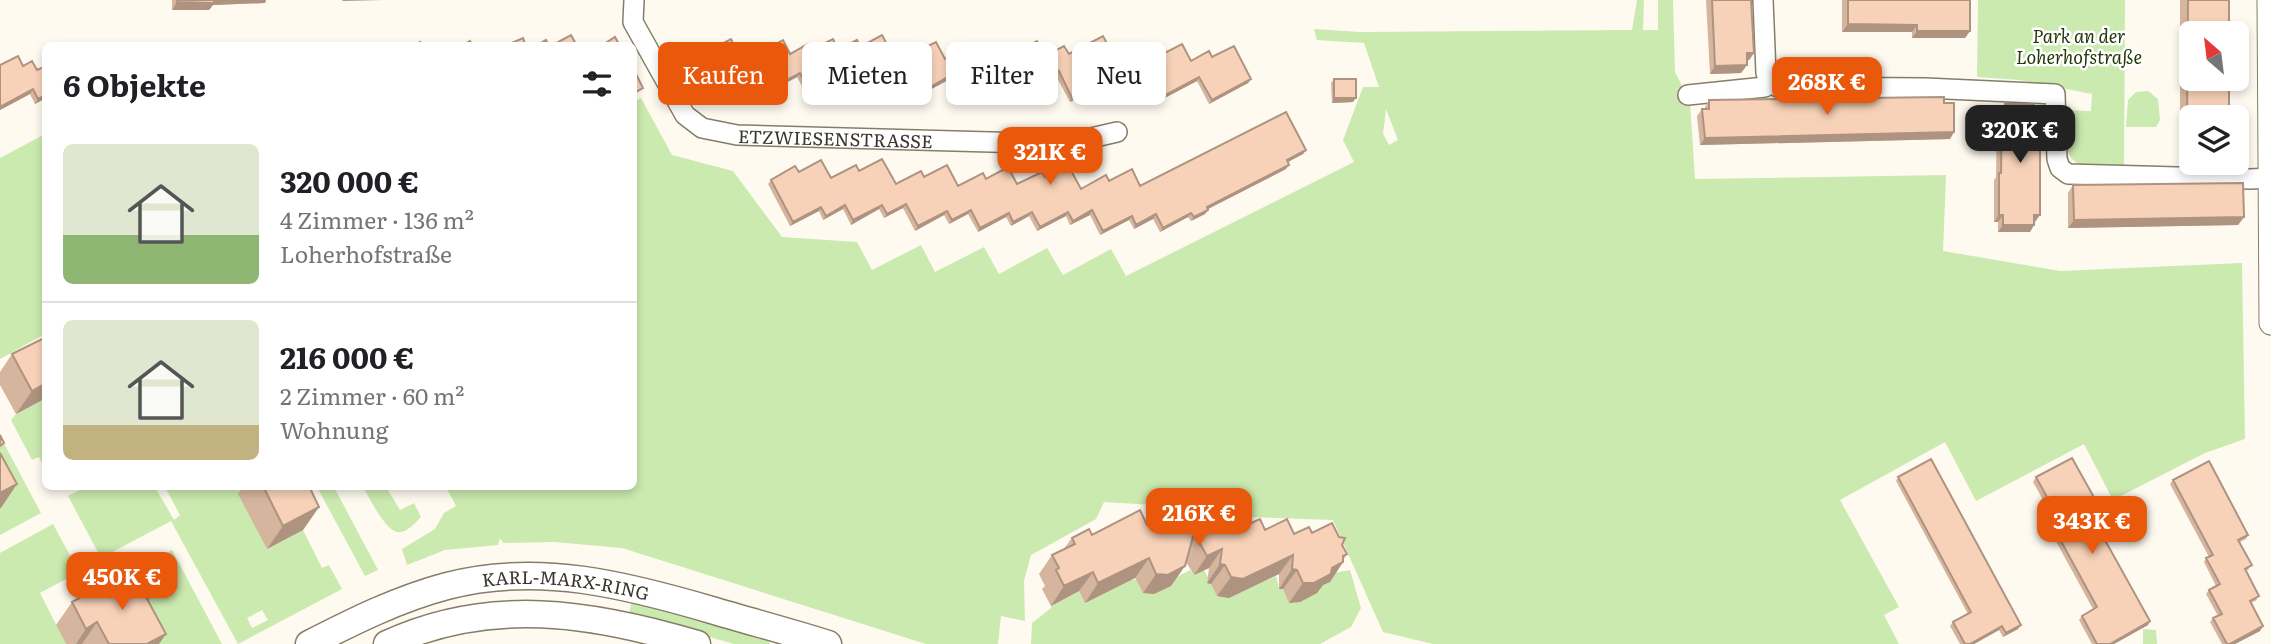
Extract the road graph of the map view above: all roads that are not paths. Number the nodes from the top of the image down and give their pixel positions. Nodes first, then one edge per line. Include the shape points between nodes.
1 (634, 0) edge
2 (1763, 0) edge
3 (2269, 0) edge
4 (1772, 81) junction
5 (1688, 95) dead end
6 (1117, 132) dead end
7 (2271, 178) edge
8 (2271, 323) edge
9 (309, 644) edge
10 (387, 644) edge
11 (697, 644) edge
12 (824, 644) edge

1 - 6 street, ETZWIESENSTRASSE via 633,22 685,115 702,128 737,135 1065,144
2 - 4 street via 1766,73
3 - 7 street
4 - 5 street via 1765,88
4 - 7 street via 1779,87 2055,94 2057,159 2068,174
7 - 8 street
9 - 12 main road, KARL-MARX-RING via 383,608 449,585 549,575 667,597
10 - 11 main road, KARL-MARX-RING via 453,622 529,613 621,623

